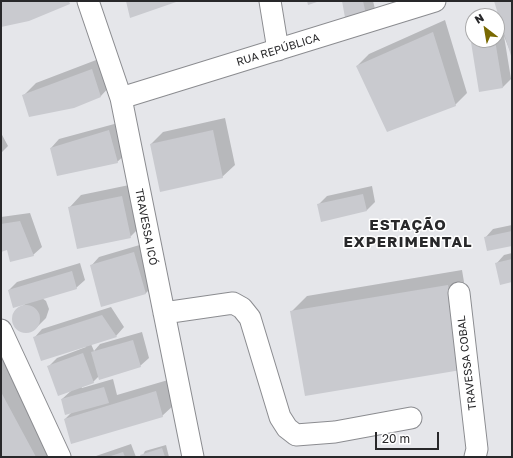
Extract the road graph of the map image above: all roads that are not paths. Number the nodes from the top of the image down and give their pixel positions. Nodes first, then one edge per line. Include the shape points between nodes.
1 (88, 1) edge
2 (270, 1) edge
3 (435, 1) edge
4 (278, 50) junction
5 (120, 98) junction
6 (459, 293) dead end
7 (164, 313) junction
8 (1, 330) edge
9 (411, 418) dead end
10 (60, 457) edge
11 (193, 457) edge
12 (475, 457) edge

1 - 5 street, TRAVESSA ICÓ
2 - 4 street
3 - 4 street, RUA REPÚBLICA
4 - 5 street, RUA REPÚBLICA
5 - 7 street, TRAVESSA ICÓ
6 - 12 street, TRAVESSA COBAL via 477,449
7 - 9 street via 233,303 242,308 250,318 280,417 286,428 296,435 334,432
7 - 11 street, TRAVESSA ICÓ
8 - 10 street

